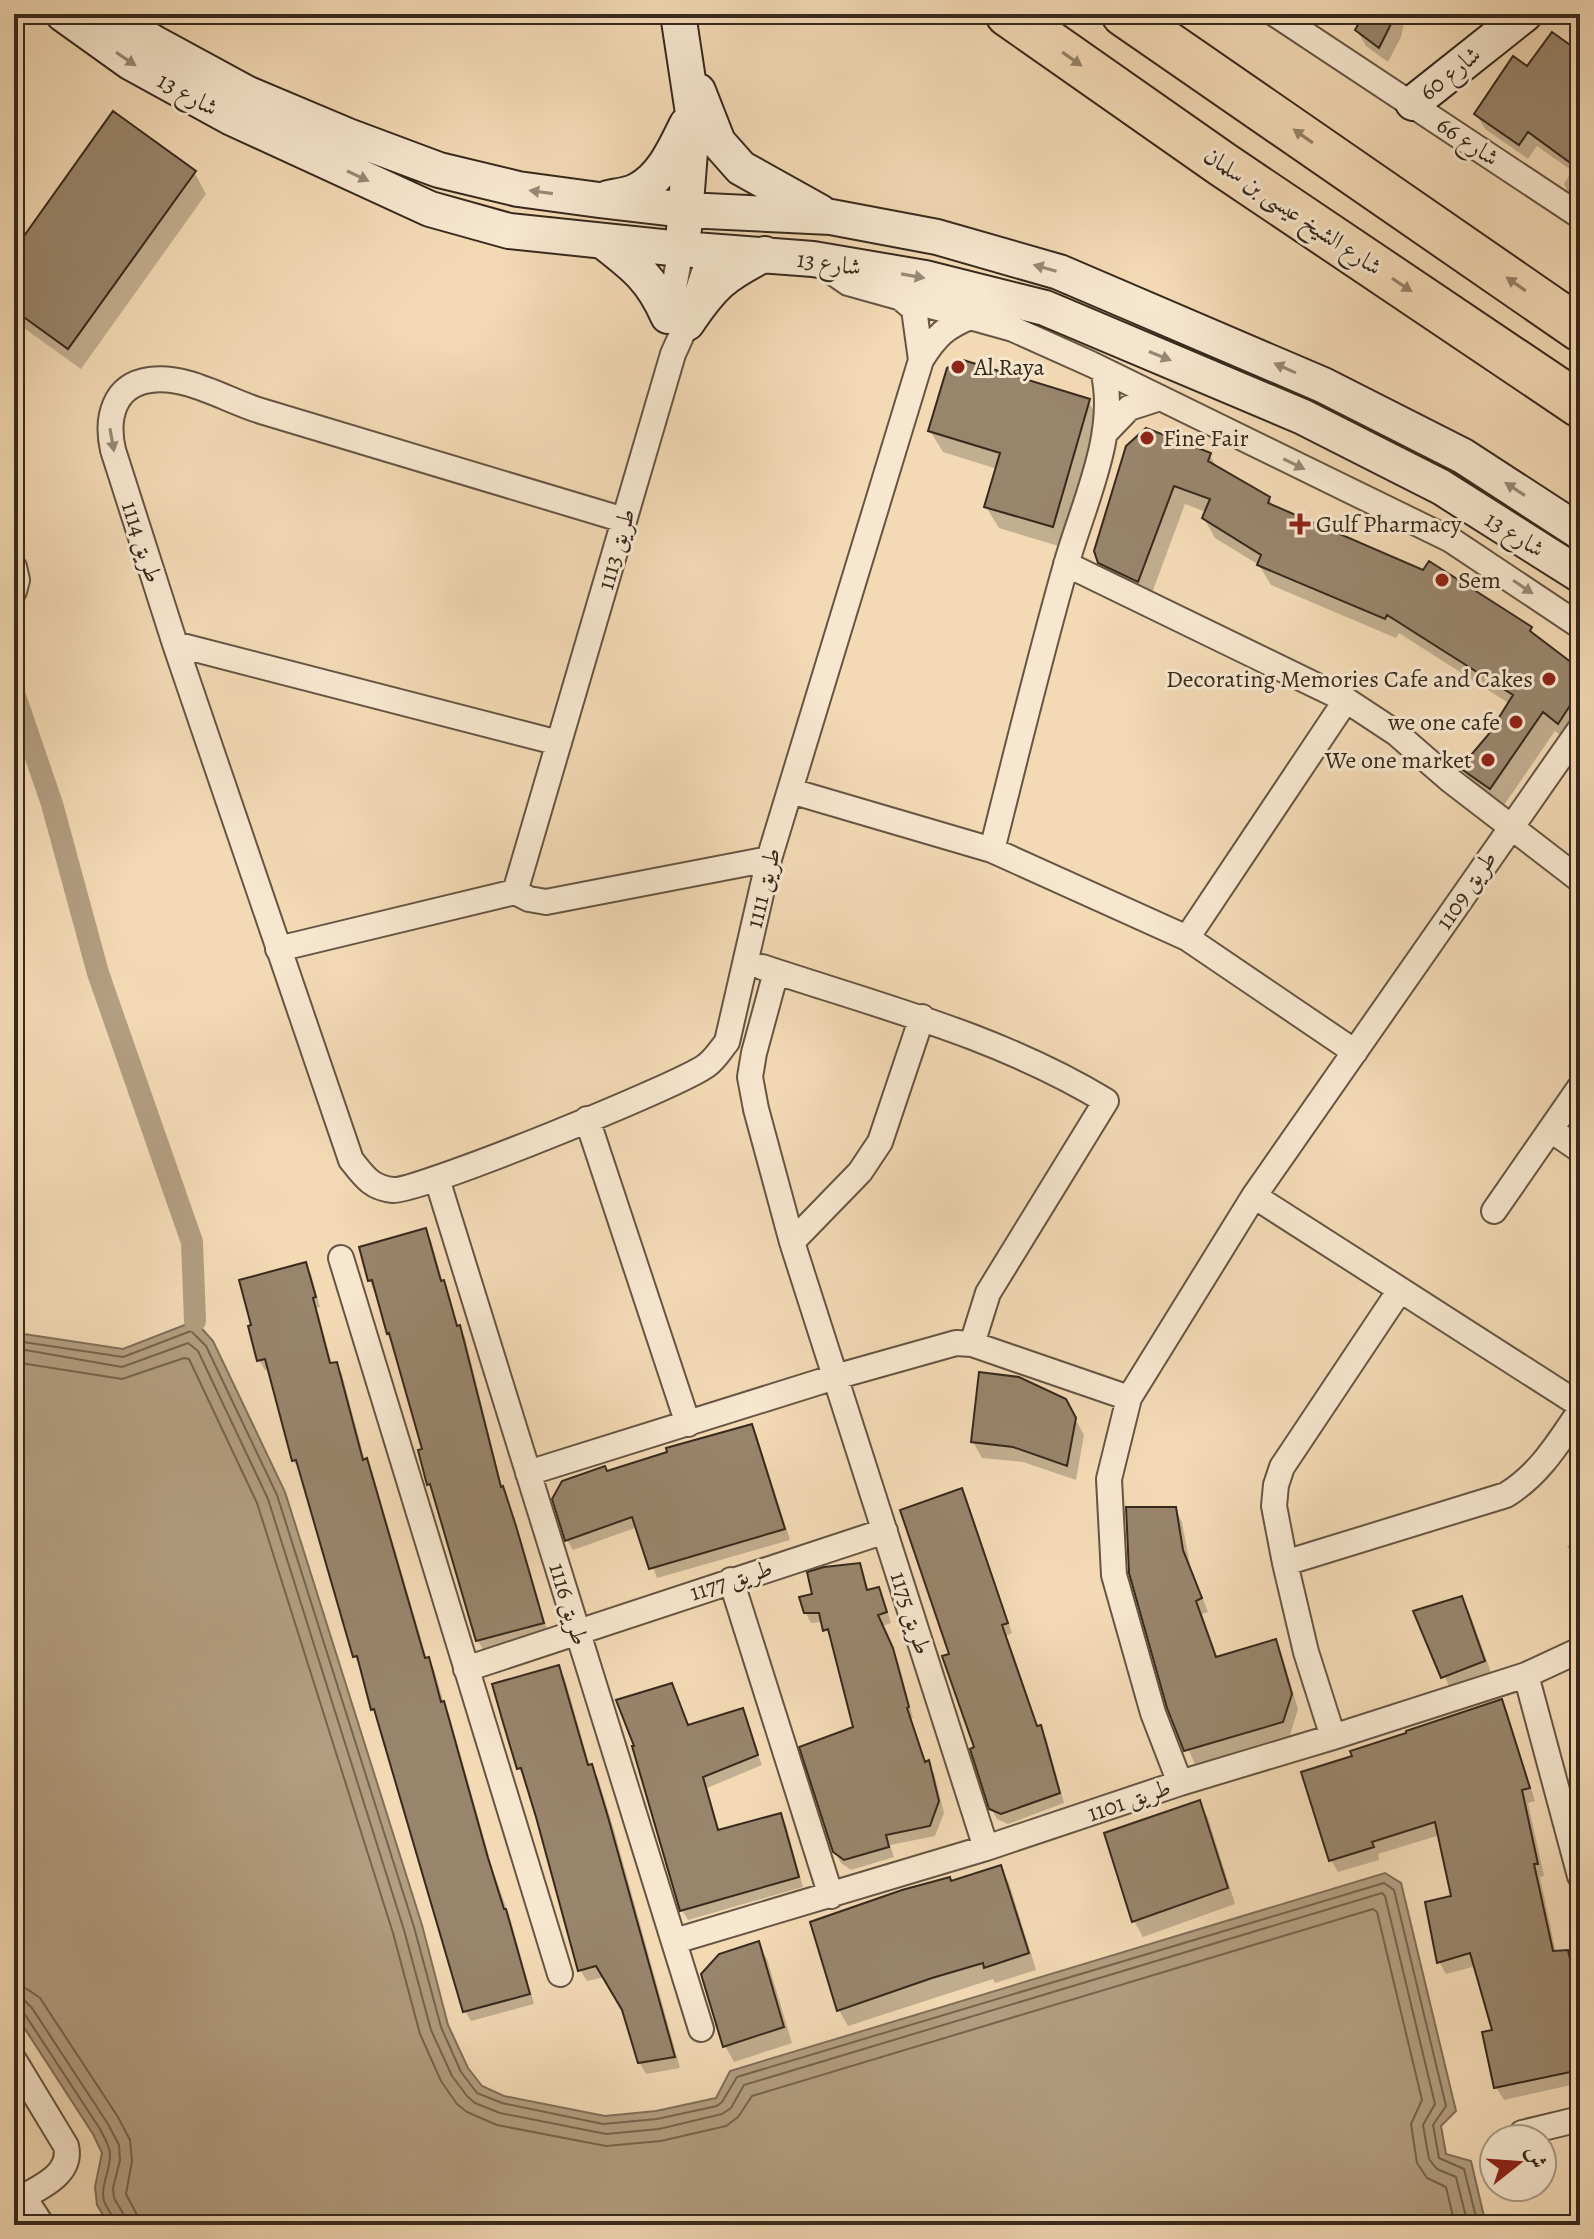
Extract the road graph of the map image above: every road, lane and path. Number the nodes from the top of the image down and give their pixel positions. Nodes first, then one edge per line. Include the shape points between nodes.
1 (63, 14) edge
2 (109, 14) edge
3 (678, 14) edge
4 (1008, 14) edge
5 (1124, 14) edge
6 (1275, 14) edge
7 (1525, 14) edge
8 (684, 51) junction
9 (1413, 103) junction
10 (693, 113) junction
11 (718, 142) junction
12 (599, 200) junction
13 (703, 210) junction
14 (1580, 216) edge
15 (831, 217) junction
16 (603, 242) junction
17 (696, 250) junction
18 (765, 254) junction
19 (813, 259) junction
20 (902, 299) junction
21 (973, 316) junction
22 (677, 320) junction
23 (1580, 329) edge
24 (921, 360) junction
25 (1103, 370) junction
26 (1160, 398) junction
27 (1580, 405) edge
28 (1106, 432) junction
29 (624, 520) junction
30 (1580, 532) edge
31 (1066, 564) junction
32 (14, 567) edge
33 (1580, 575) edge
34 (14, 591) edge
35 (1580, 626) edge
36 (175, 644) junction
37 (1346, 700) junction
38 (1580, 729) edge
39 (559, 743) junction
40 (791, 791) junction
41 (1509, 827) junction
42 (992, 850) junction
43 (769, 859) junction
44 (1580, 880) edge
45 (515, 892) junction
46 (1187, 938) junction
47 (278, 949) junction
48 (745, 962) junction
49 (776, 972) junction
50 (922, 1017) junction
51 (1355, 1052) junction
52 (1580, 1087) edge
53 (587, 1119) junction
54 (1551, 1130) junction
55 (1580, 1150) edge
56 (437, 1179) junction
57 (371, 1185) joint
58 (1254, 1196) junction
59 (1494, 1211) dead end
60 (792, 1242) junction
61 (341, 1258) dead end
62 (1400, 1290) junction
63 (972, 1344) junction
64 (835, 1377) junction
65 (1129, 1398) junction
66 (1580, 1408) edge
67 (688, 1424) junction
68 (528, 1473) junction
69 (885, 1531) junction
70 (1285, 1563) junction
71 (731, 1580) junction
72 (577, 1631) junction
73 (1580, 1650) edge
74 (466, 1669) junction
75 (1526, 1675) junction
76 (1333, 1737) junction
77 (1180, 1783) junction
78 (986, 1848) junction
79 (1580, 1876) edge
80 (831, 1896) junction
81 (675, 1941) junction
82 (560, 1974) dead end
83 (701, 2029) dead end
84 (14, 2060) edge
85 (1580, 2119) edge
86 (1558, 2124) edge
87 (19, 2199) edge
88 (35, 2223) edge

1 -> 16 street, شارع 13 via 130,62 232,118 430,209 509,231
12 -> 2 street, شارع 13 via 518,189 439,170 348,136 246,93
3 - 8 street
4 -> 27 highway, شارع الشيخ عيسى بن سلمان
23 -> 5 highway
6 - 9 street, شارع 66
7 - 9 street, شارع 60
8 - 10 street
8 - 11 street
9 - 14 street, شارع 66
10 - 12 street via 654,178 637,191
10 - 13 street
11 - 13 street
11 - 15 street via 741,168
12 - 13 street, شارع 13
13 - 15 street, شارع 13
13 - 17 street
30 -> 15 street, شارع 13 via 1463,456 1201,331 1059,272 937,237
16 - 17 street, شارع 13
16 - 22 street via 637,268
17 - 18 street, شارع 13
17 - 22 street, طريق 1113
18 - 19 street, شارع 13
18 - 22 street via 732,271
19 - 20 street via 848,283
19 -> 33 street, شارع 13 via 925,278 1045,308 1303,417 1441,487
20 - 21 street
20 - 24 street, طريق 1111 via 914,309
21 - 24 street, طريق 1111 via 933,340
21 - 25 street
22 - 29 street, طريق 1113 via 673,354
24 - 40 street, طريق 1111
25 - 26 street
25 - 28 street via 1109,407
26 - 28 street via 1129,408
26 -> 35 street via 1451,540
28 - 31 street
29 -> 36 street, طريق 1114 via 245,406 191,384 146,380 117,399 109,432
29 - 39 street, طريق 1113
31 - 37 street
31 - 42 street
32 - 34 street
36 - 39 street
36 - 47 street, طريق 1114
37 - 41 street via 1396,733
37 - 46 street
38 - 41 street, طريق 1109
39 - 45 street, طريق 1113
40 - 42 street
40 - 43 street, طريق 1111
41 - 44 street
41 - 51 street, طريق 1109
42 - 46 street
43 - 45 street via 546,902
43 - 48 street, طريق 1111
45 - 47 street
46 - 51 street
47 - 57 street, طريق 1114 via 351,1160
48 - 49 street
48 - 53 street, طريق 1111 via 727,1042 707,1065
49 - 50 street
49 - 60 street, طريق 1175 via 750,1077
50 - 60 street via 880,1142 860,1172
50 - 63 street via 1024,1057 1106,1101 988,1293
51 - 58 street, طريق 1109
52 - 54 street
53 - 56 street, طريق 1111
53 - 67 street
54 - 55 street
54 - 59 street
56 - 57 street, طريق 1111 via 396,1191
56 - 68 street, طريق 1116
58 - 62 street
58 - 65 street, طريق 1109
60 - 64 street, طريق 1175
61 - 74 street
62 - 66 street
62 - 70 street via 1282,1467 1274,1506
63 - 64 street via 941,1346
63 - 65 street
64 - 67 street
64 - 69 street, طريق 1175
65 - 77 street, طريق 1109 via 1109,1479 1114,1575 1153,1713
66 - 70 street via 1539,1470 1506,1495
67 - 68 street
68 - 72 street, طريق 1116
69 - 71 street, طريق 1177
69 - 78 street, طريق 1175
70 - 76 street
71 - 72 street, طريق 1177
71 - 80 street
72 - 74 street, طريق 1177
72 - 81 street, طريق 1116
73 - 75 street, طريق 1101
74 - 82 street
75 - 76 street, طريق 1101
75 - 79 street
76 - 77 street, طريق 1101
77 - 78 street, طريق 1101
78 - 80 street, طريق 1101
80 - 81 street, طريق 1101
81 - 83 street, طريق 1116
84 - 87 street via 69,2157 56,2176
85 - 86 street
87 - 88 street

